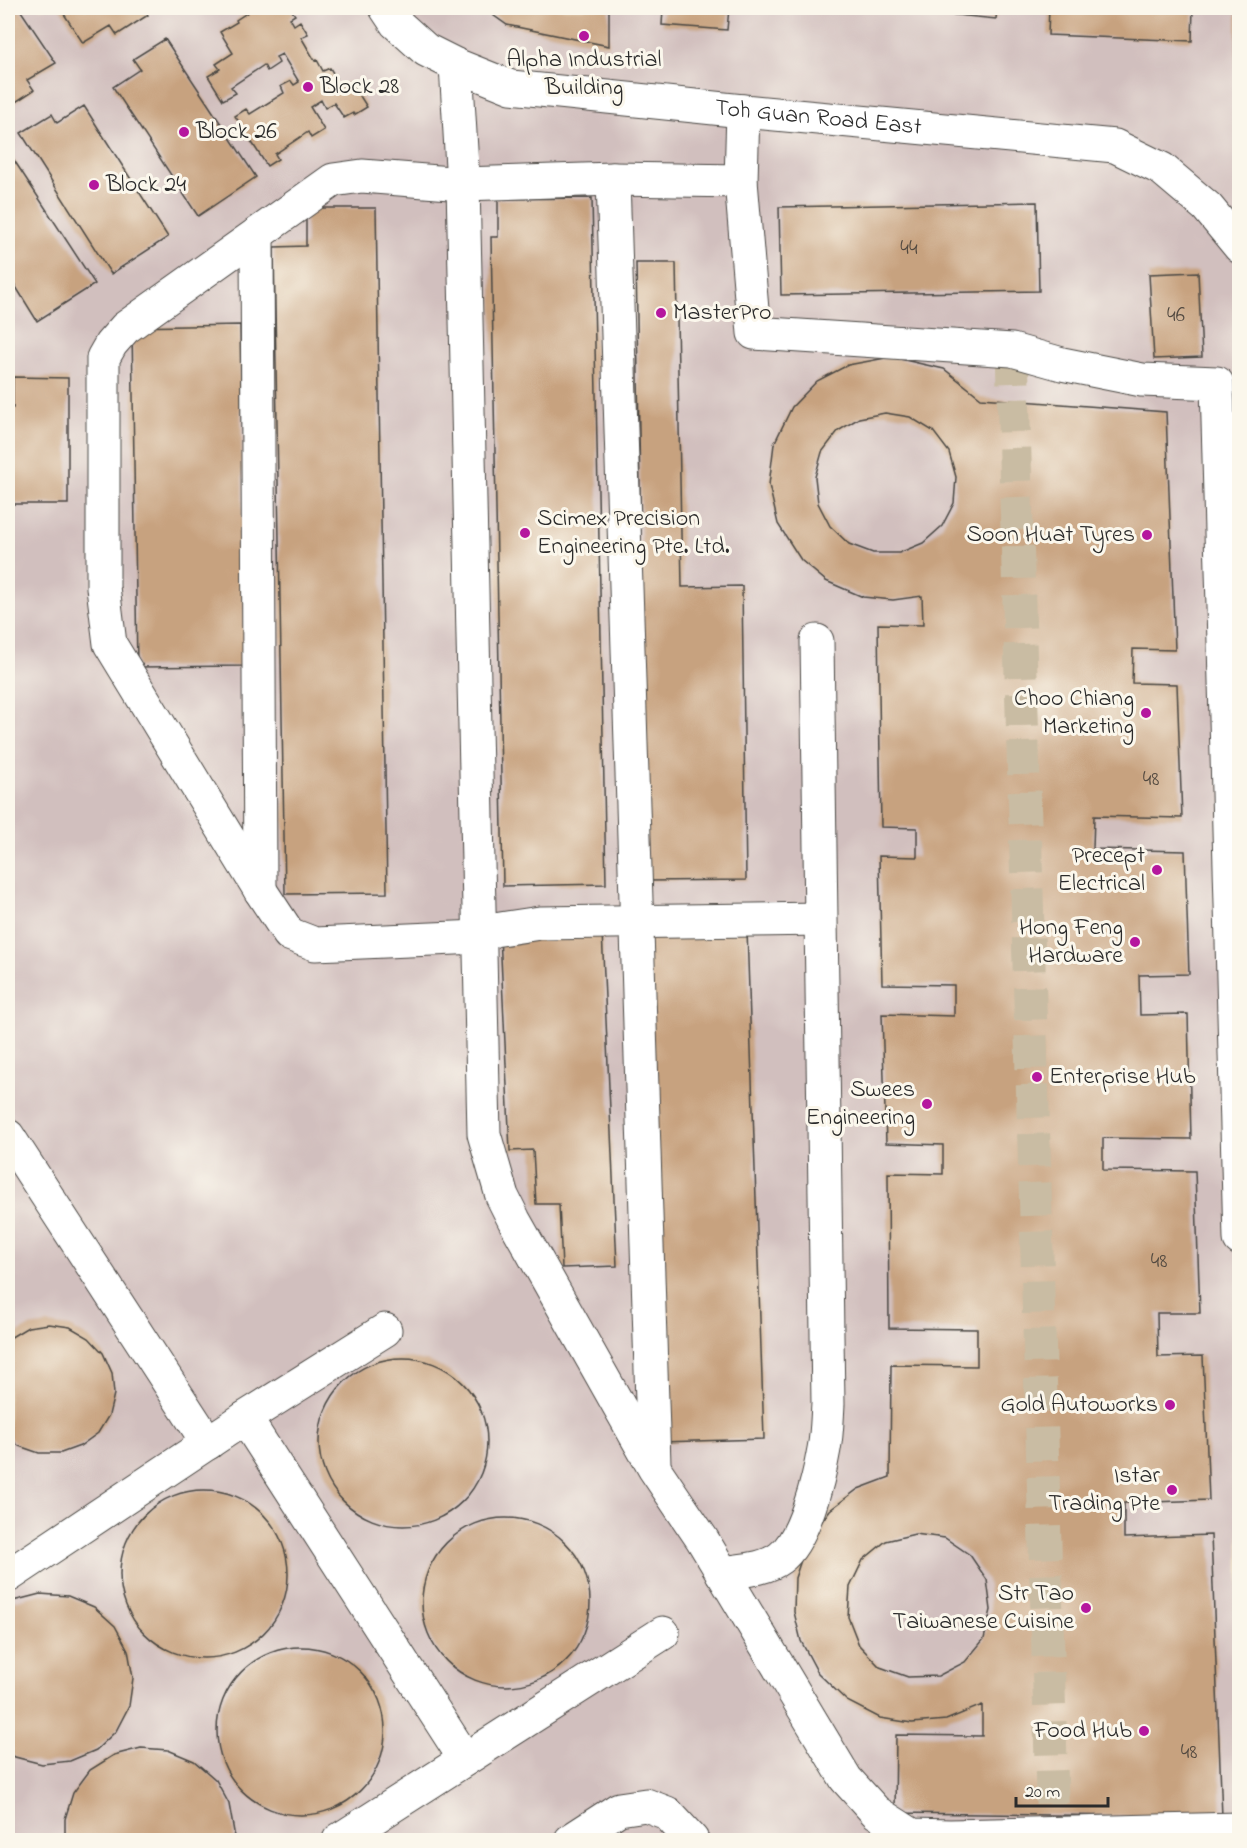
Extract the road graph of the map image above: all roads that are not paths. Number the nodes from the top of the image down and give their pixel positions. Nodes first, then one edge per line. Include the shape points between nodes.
1 (386, 8) edge
2 (456, 65) junction
3 (743, 111) junction
4 (613, 179) junction
5 (741, 181) junction
6 (463, 184) junction
7 (257, 235) junction
8 (1239, 247) edge
9 (817, 641) dead end
10 (260, 890) junction
11 (820, 919) junction
12 (638, 922) junction
13 (479, 937) junction
14 (8, 1136) edge
15 (1239, 1191) edge
16 (1239, 1239) edge
17 (385, 1330) dead end
18 (245, 1418) junction
19 (208, 1443) junction
20 (654, 1468) junction
21 (722, 1573) junction
22 (8, 1576) edge
23 (663, 1633) dead end
24 (465, 1759) junction
25 (1239, 1829) edge
26 (339, 1840) edge
27 (571, 1840) edge
28 (692, 1840) edge

1 - 2 street, Toh Guan Road East via 396,23 426,50
2 - 3 street, Toh Guan Road East via 511,87
2 - 6 street
3 - 5 street
3 - 8 street, Toh Guan Road East via 1115,146 1162,169 1206,207
4 - 5 street
4 - 6 street
4 - 12 street
5 - 15 street via 754,333 1012,350 1142,380 1217,383
6 - 7 street via 362,176 333,180
6 - 13 street
7 - 10 street
7 - 10 street via 124,328 103,358 103,587 110,644
9 - 11 street
10 - 13 street via 289,934 315,944
11 - 12 street
11 - 21 street via 828,1404 824,1449 801,1531 791,1547 768,1564
12 - 13 street via 522,924
12 - 20 street
13 - 20 street via 484,1134 502,1196
14 - 19 street
15 - 16 street
17 - 18 street
18 - 19 street
18 - 24 street
19 - 22 street
20 - 21 street
21 - 25 street via 846,1779 876,1812 912,1835
23 - 24 street
24 - 26 street
27 - 28 street via 619,1809 646,1805 667,1813

